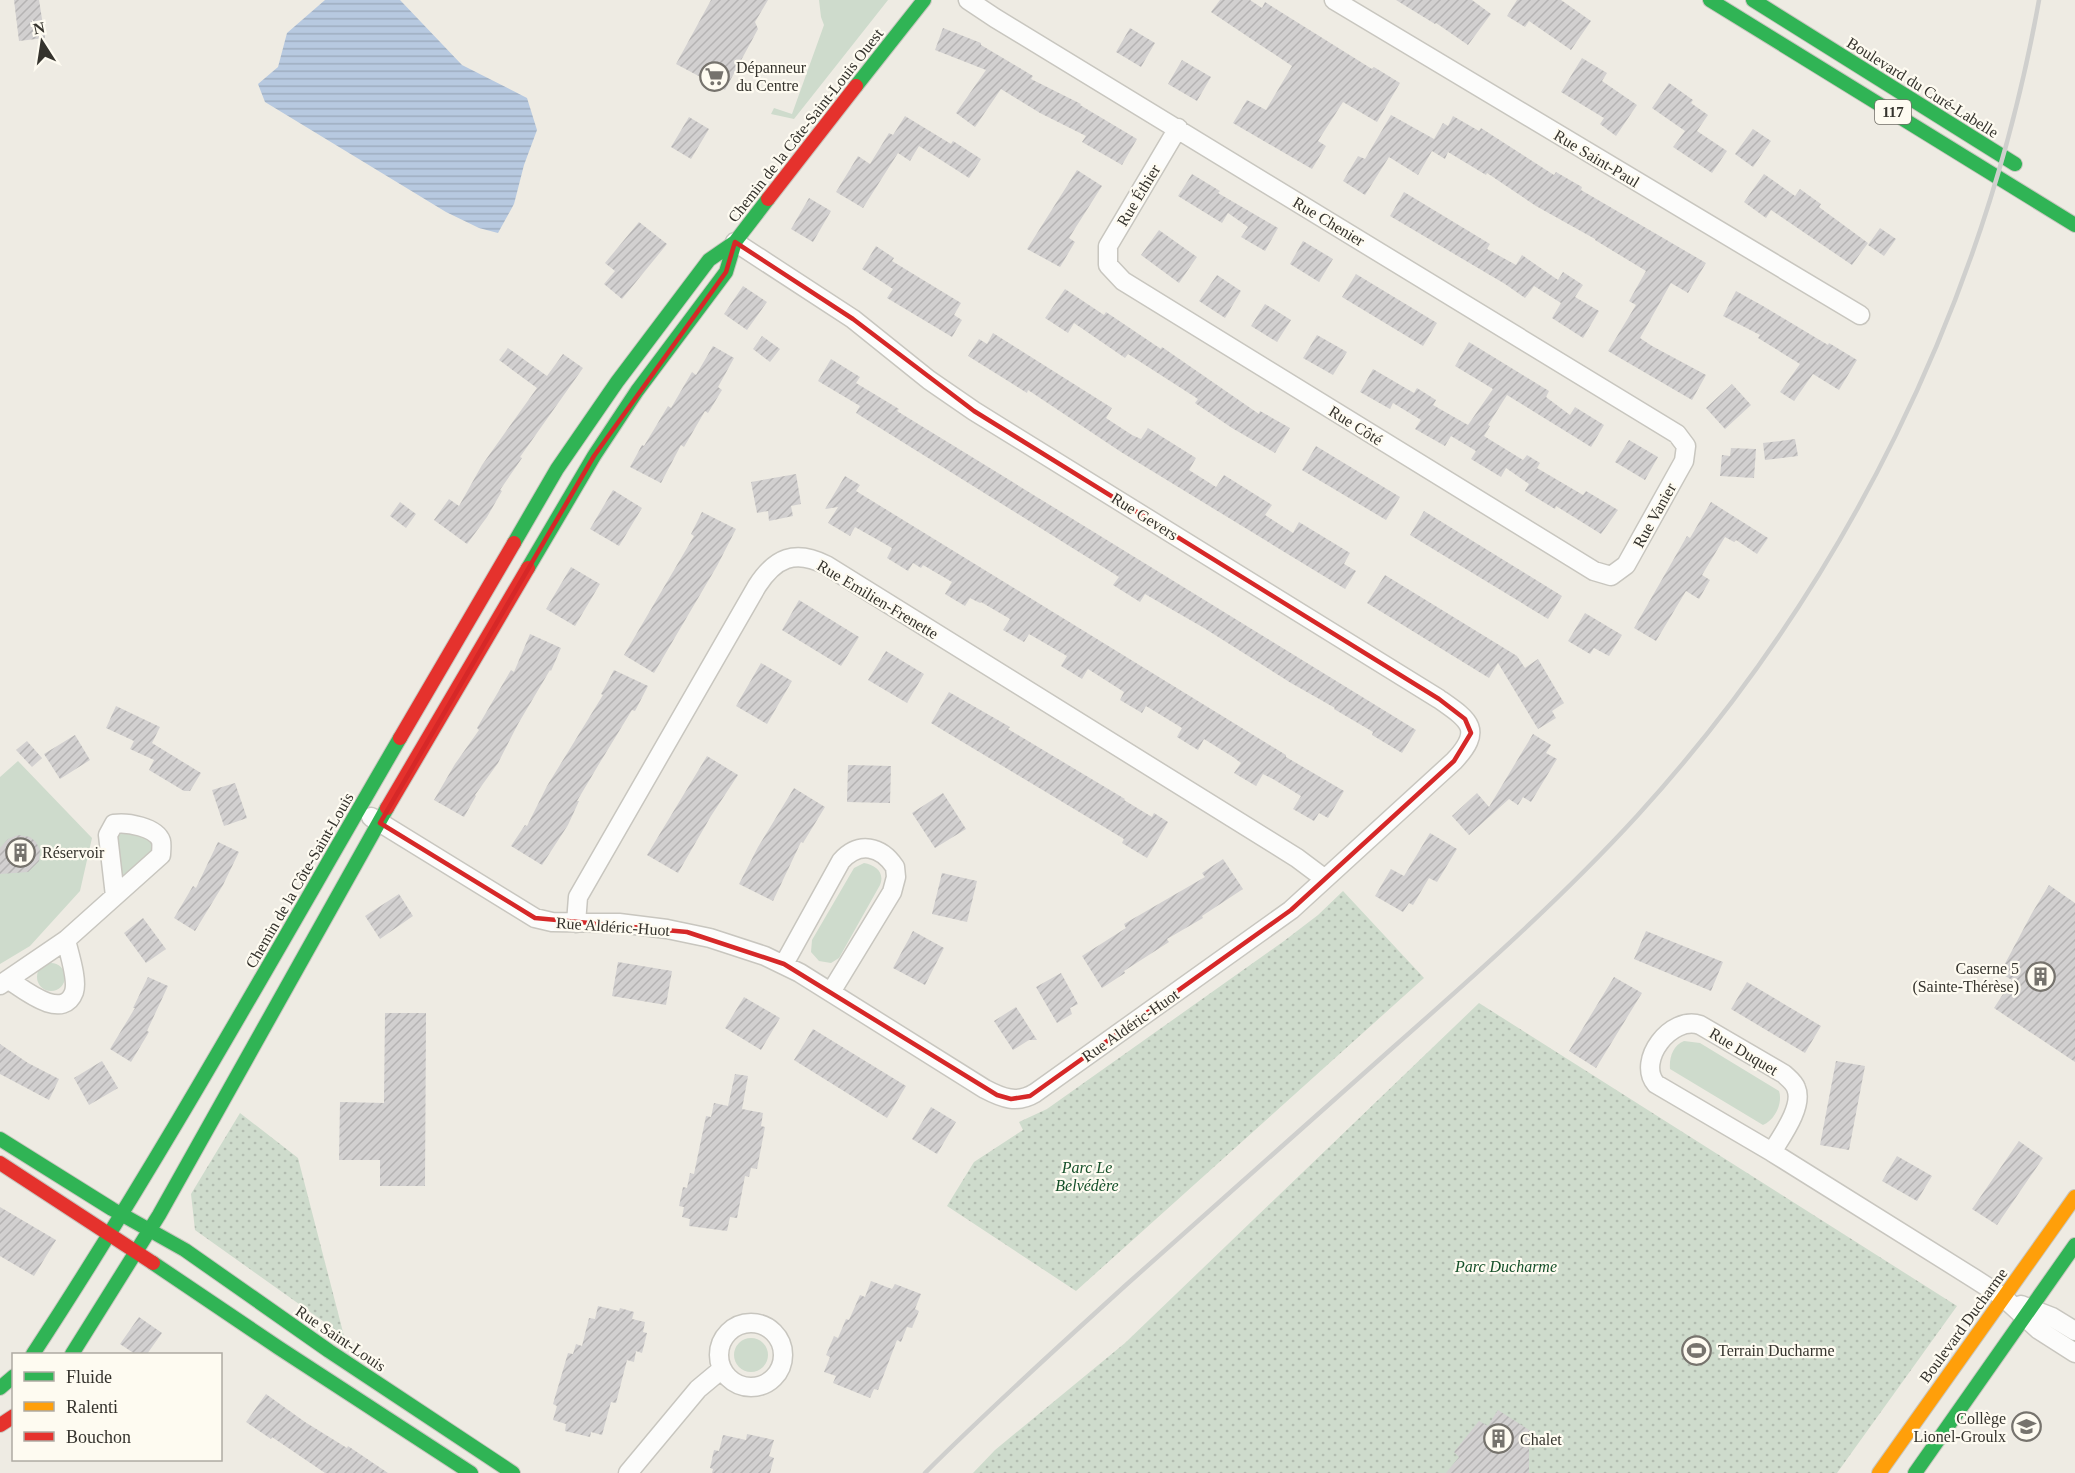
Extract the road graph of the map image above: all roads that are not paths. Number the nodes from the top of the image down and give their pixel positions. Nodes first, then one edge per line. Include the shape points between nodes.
1 (924, 0) edge
2 (968, 0) edge
3 (1334, 0) edge
4 (1710, 0) edge
5 (1753, 0) edge
6 (1178, 128) junction
7 (2028, 173) dead end
8 (2075, 225) edge
9 (735, 242) junction
10 (1108, 265) joint
11 (1860, 315) dead end
12 (590, 419) junction
13 (609, 432) junction
14 (1686, 447) joint
15 (1611, 576) joint
16 (1404, 804) joint
17 (359, 810) junction
18 (380, 823) junction
19 (1325, 879) junction
20 (115, 896) dead end
21 (576, 923) junction
22 (66, 940) junction
23 (784, 964) junction
24 (4, 982) edge
25 (831, 992) junction
26 (0, 1139) edge
27 (1772, 1152) junction
28 (0, 1163) edge
29 (2075, 1197) edge
30 (121, 1215) junction
31 (150, 1230) junction
32 (111, 1233) junction
33 (2075, 1245) edge
34 (137, 1251) junction
35 (2002, 1297) junction
36 (2027, 1312) junction
37 (2075, 1331) edge
38 (34, 1353) edge
39 (73, 1353) edge
40 (2075, 1353) edge
41 (722, 1369) dead end
42 (12, 1378) edge
43 (0, 1388) edge
44 (471, 1473) edge
45 (513, 1473) edge
46 (628, 1473) edge
47 (1879, 1473) edge
48 (1915, 1473) edge

1 - 9 street, Chemin de la Côte-Saint-Louis Ouest
2 - 6 street, Rue Chenier
3 - 11 street, Rue Saint-Paul
4 - 8 street, 117
5 - 7 street, Boulevard du Curé-Labelle / 117
6 - 10 street, Rue Éthier via 1108,246
6 - 14 street, Rue Chenier via 1677,434
9 - 12 street, Chemin de la Côte-Saint-Louis Ouest via 709,260
9 - 13 street, Chemin de la Côte-Saint-Louis Ouest via 726,272
9 - 16 street, Rue Gevers via 853,319 974,411 1457,711 1469,726 1470,740 1454,761
10 - 15 street, Rue Côté via 1123,281 1594,571
12 - 13 street
12 - 17 street, Chemin de la Côte-Saint-Louis
13 - 18 street
14 - 15 street, Rue Vanier via 1684,461 1626,565
16 - 19 street, Rue Aldéric-Huot
17 - 18 street, Rue Aldéric-Huot
17 - 30 street, Chemin de la Côte-Saint-Louis
18 - 21 street, Rue Aldéric-Huot via 535,918
18 - 31 street
19 - 21 street, Rue Emilien-Frenette via 826,566 796,557 779,562 757,586 578,897
19 - 25 street, Rue Aldéric-Huot via 1275,922 1025,1098 997,1095
20 - 22 street
21 - 23 street, Rue Aldéric-Huot via 619,923 687,932
22 - 24 street
22 - 24 street via 75,979 74,993 68,1000 59,1004 43,1002
23 - 25 street, Rue Aldéric-Huot
23 - 25 street via 841,861 859,849 879,852 895,867 895,884
26 - 30 street, Rue Saint-Louis
27 - 27 street, Rue Duquet via 1653,1080 1652,1060 1670,1029 1688,1022 1700,1025 1784,1074 1794,1084 1797,1105
27 - 35 street, Rue Duquet
28 - 32 street
29 - 35 street, Boulevard Ducharme
30 - 31 street, Rue Saint-Louis
30 - 32 street, Chemin de la Côte-Saint-Louis
31 - 34 street
31 - 45 street, Rue Saint-Louis
32 - 34 street
32 - 38 street, Chemin de la Côte-Saint-Louis
33 - 36 street
34 - 39 street
34 - 44 street
35 - 36 street, Rue Duquet
35 - 47 street, Boulevard Ducharme
36 - 37 street, Rue Duquet via 2052,1317
36 - 40 street, Rue Duquet via 2039,1330
36 - 48 street
41 - 46 street via 698,1389
42 - 43 street

